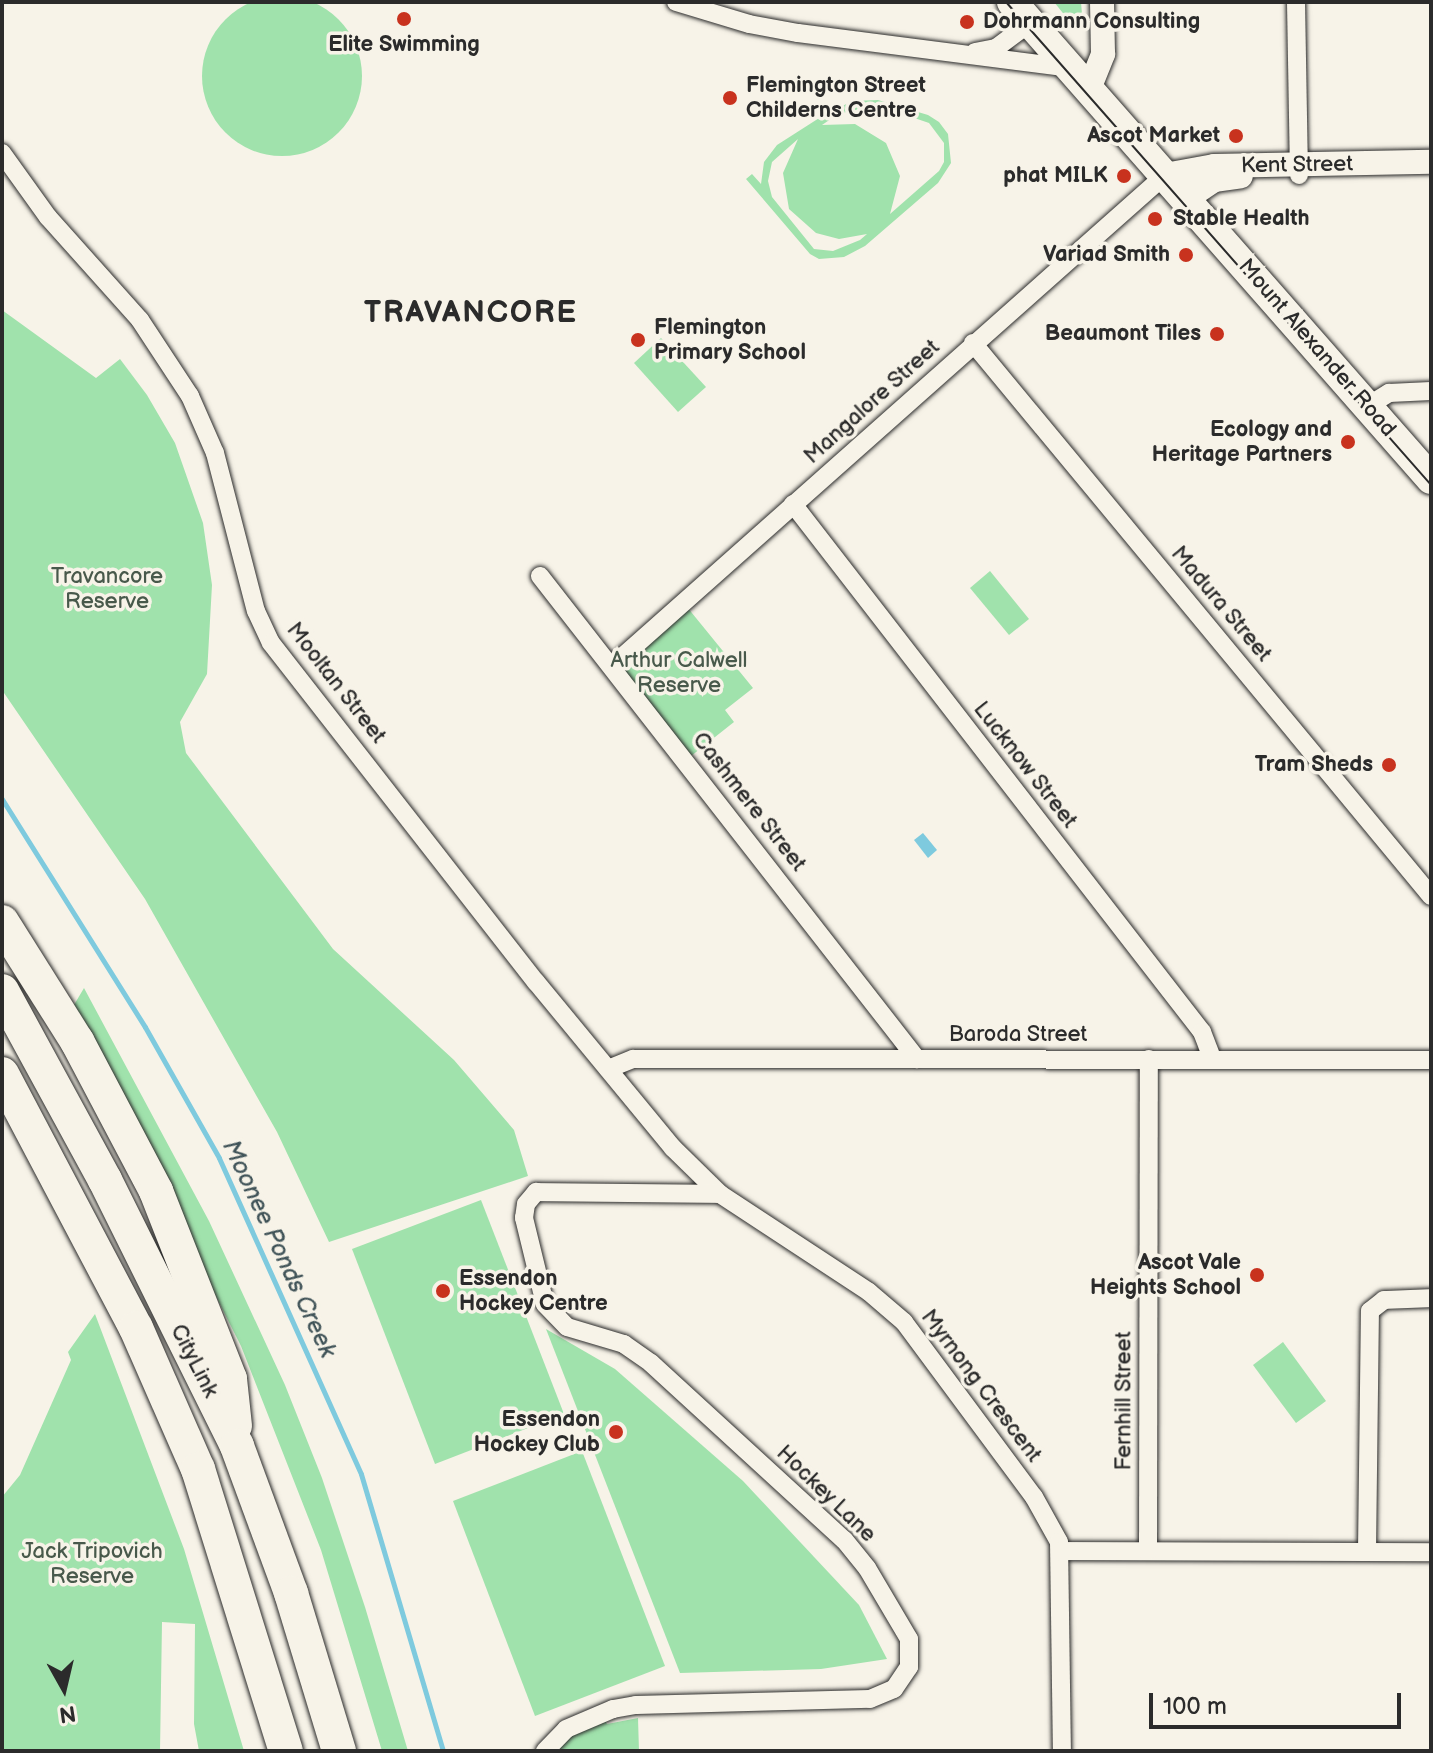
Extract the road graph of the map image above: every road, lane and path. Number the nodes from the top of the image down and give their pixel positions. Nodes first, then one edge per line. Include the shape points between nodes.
1 (676, 2) edge
2 (1102, 2) edge
3 (1296, 2) edge
4 (1021, 12) edge
5 (973, 53) junction
6 (1080, 79) junction
7 (2, 153) edge
8 (1431, 162) edge
9 (1299, 170) junction
10 (1165, 175) junction
11 (1431, 175) edge
12 (1186, 199) junction
13 (973, 343) junction
14 (1431, 391) edge
15 (1368, 406) junction
16 (1431, 479) edge
17 (793, 504) junction
18 (540, 576) dead end
19 (612, 666) junction
20 (1431, 896) edge
21 (2, 922) edge
22 (2, 991) edge
23 (1212, 1058) junction
24 (917, 1059) junction
25 (1149, 1059) junction
26 (1431, 1060) edge
27 (608, 1069) junction
28 (2, 1074) edge
29 (720, 1194) junction
30 (1431, 1298) edge
31 (237, 1446) junction
32 (1060, 1551) junction
33 (1148, 1551) junction
34 (1367, 1552) junction
35 (1431, 1552) edge
36 (286, 1751) edge
37 (339, 1751) edge
38 (545, 1751) edge
39 (1062, 1751) edge

1 - 5 street via 786,31
2 - 6 street via 1103,54
3 - 9 street
4 - 5 street via 996,48
4 - 6 main road, Mount Alexander Road
5 - 6 street
6 - 10 main road, Mount Alexander Road
7 - 27 street, Mooltan Street via 48,217 140,320 181,379 215,453 256,611 271,643
8 - 9 street, Kent Street
9 - 10 street, Kent Street via 1200,167
9 - 11 street, Kent Street
9 - 12 street, Kent Street via 1224,177
10 - 12 main road, Mount Alexander Road
10 - 13 street, Mangalore Street
12 - 15 main road, Mount Alexander Road
13 - 17 street, Mangalore Street
13 - 20 street, Madura Street
14 - 15 street via 1389,393
15 - 16 main road, Mount Alexander Road
17 - 19 street, Mangalore Street
17 - 23 street, Lucknow Street via 1202,1032
18 - 19 street, Cashmere Street
19 - 24 street, Cashmere Street
21 - 31 highway via 77,1041 156,1191 230,1379
22 - 31 highway, CityLink via 105,1180
23 - 25 street, Baroda Street
23 - 26 street, Baroda Street
24 - 25 street, Baroda Street
24 - 27 street, Baroda Street via 633,1059
25 - 33 street, Fernhill Street
27 - 29 street, Mooltan Street via 673,1148
28 - 36 highway, CityLink via 136,1328 198,1469
29 - 32 street, Myrnong Crescent via 869,1292 904,1322 1034,1497 1054,1529
29 - 38 street, Hockey Lane via 536,1192 524,1211 538,1286 550,1313 567,1327 624,1344 644,1357 844,1540 896,1614 911,1655 900,1683 870,1699 626,1706 579,1721
30 - 34 street via 1394,1298 1376,1305 1368,1320
31 - 37 highway, CityLink via 291,1593
32 - 33 street
32 - 39 street, Myrnong Crescent
33 - 34 street
34 - 35 street

